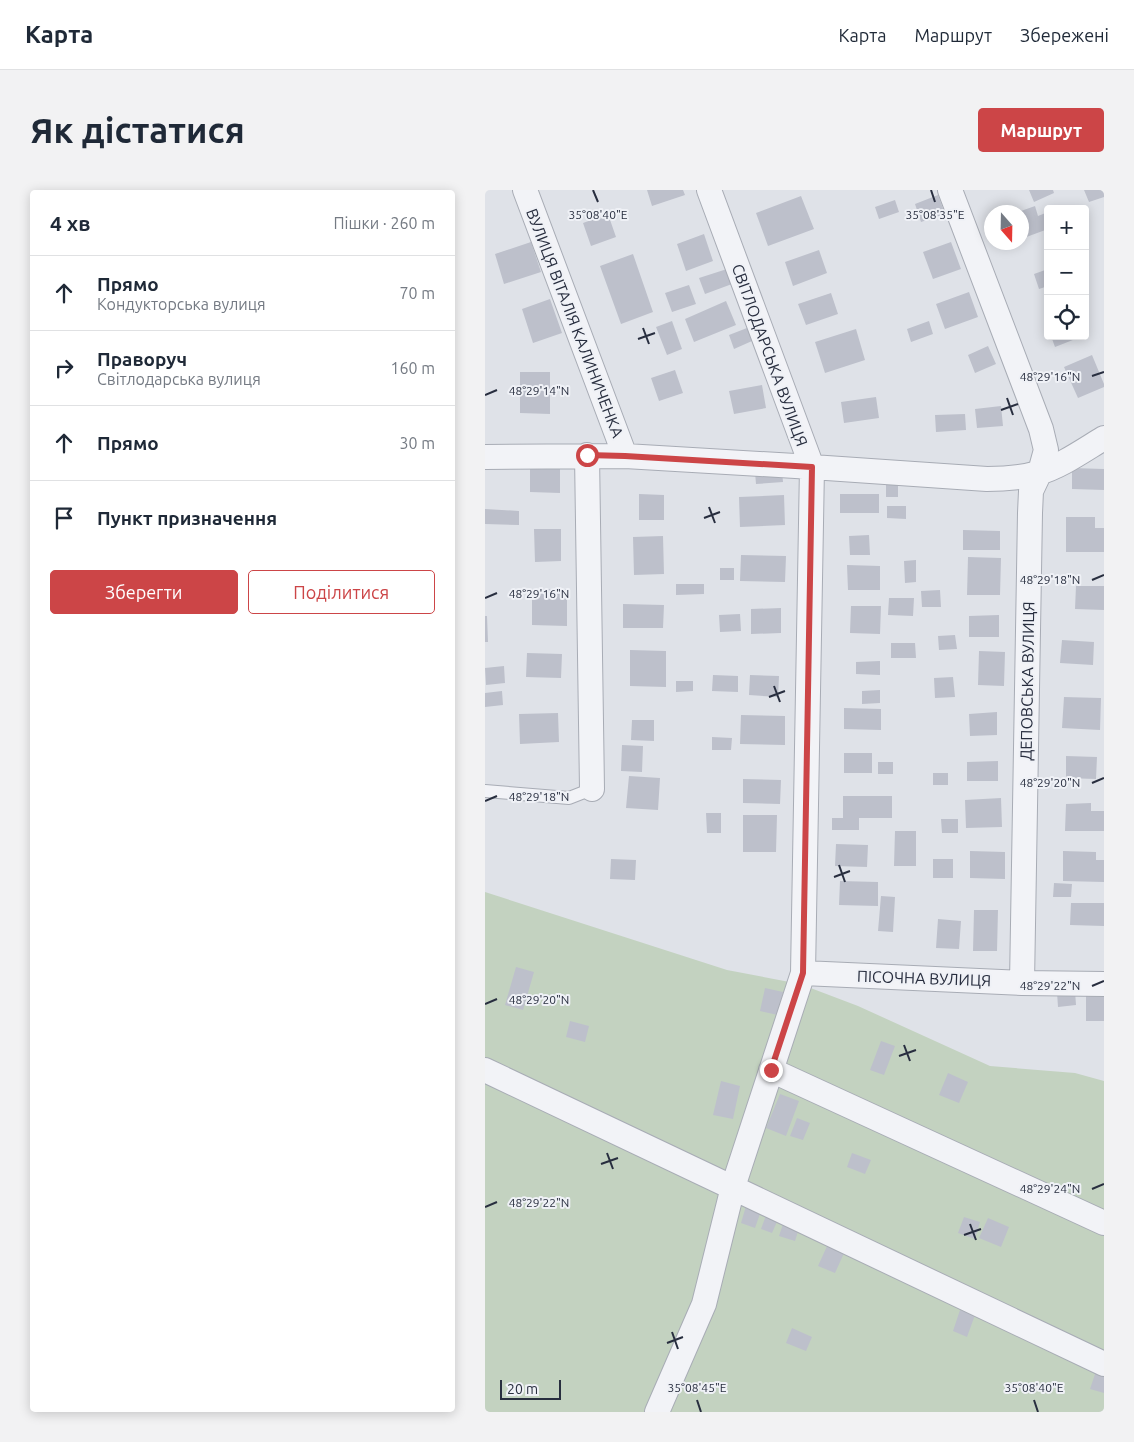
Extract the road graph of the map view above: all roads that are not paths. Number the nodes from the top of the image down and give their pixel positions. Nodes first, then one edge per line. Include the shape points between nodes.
1 (525, 190) edge
2 (709, 190) edge
3 (950, 190) edge
4 (1104, 438) edge
5 (587, 455) junction
6 (625, 456) junction
7 (485, 457) edge
8 (812, 467) junction
9 (1040, 472) junction
10 (592, 790) joint
11 (485, 791) edge
12 (803, 973) junction
13 (1022, 983) junction
14 (1104, 984) edge
15 (485, 1070) edge
16 (771, 1070) junction
17 (733, 1187) junction
18 (1104, 1223) edge
19 (1104, 1364) edge
20 (657, 1412) edge

1 - 6 street, ВУЛИЦЯ ВІТАЛІЯ КАЛИНИЧЕНКА
2 - 8 street, СВІТЛОДАРСЬКА ВУЛИЦЯ
3 - 9 street, ДЕПОВСЬКА ВУЛИЦЯ via 1041,429 1046,450
4 - 9 street
5 - 6 street
5 - 7 street
5 - 10 street
6 - 8 street
8 - 9 street via 987,480
8 - 12 street, СВІТЛОДАРСЬКА ВУЛИЦЯ
9 - 13 street, ДЕПОВСЬКА ВУЛИЦЯ via 1031,491 1030,513
10 - 11 lane via 569,798
12 - 13 street, ПІСОЧНА ВУЛИЦЯ
12 - 16 street, СВІТЛОДАРСЬКА ВУЛИЦЯ
13 - 14 street, ПІСОЧНА ВУЛИЦЯ
15 - 17 street
16 - 17 street, СВІТЛОДАРСЬКА ВУЛИЦЯ
16 - 18 street
17 - 19 street
17 - 20 street, СВІТЛОДАРСЬКА ВУЛИЦЯ via 704,1304

